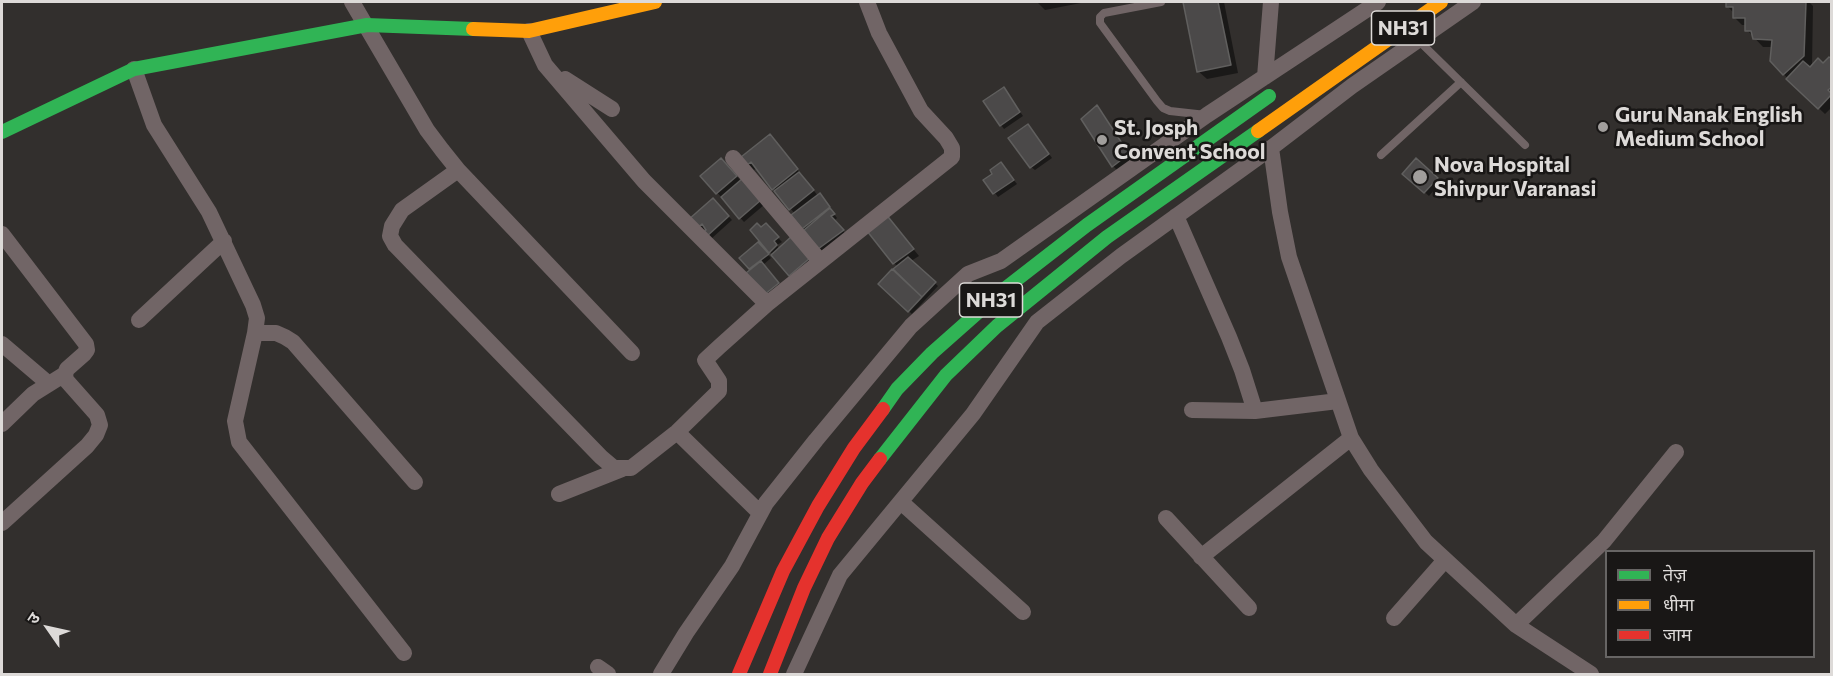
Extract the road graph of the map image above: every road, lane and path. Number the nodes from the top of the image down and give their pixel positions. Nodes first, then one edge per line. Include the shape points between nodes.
1 (352, 2) edge
2 (655, 2) edge
3 (867, 2) edge
4 (1161, 2) edge
5 (1271, 2) edge
6 (1378, 2) edge
7 (1441, 2) edge
8 (1473, 2) edge
9 (367, 25) junction
10 (529, 31) junction
11 (1418, 40) junction
12 (545, 65) junction
13 (134, 69) junction
14 (1265, 77) junction
15 (1461, 82) junction
16 (1276, 92) dead end
17 (612, 109) dead end
18 (1208, 115) junction
19 (2, 132) edge
20 (1525, 145) dead end
21 (1271, 148) junction
22 (1381, 155) dead end
23 (733, 158) dead end
24 (458, 170) junction
25 (1176, 216) junction
26 (2, 234) edge
27 (224, 241) junction
28 (820, 261) junction
29 (767, 304) junction
30 (139, 320) dead end
31 (255, 333) junction
32 (2, 344) edge
33 (632, 353) dead end
34 (65, 374) junction
35 (49, 384) junction
36 (1338, 401) junction
37 (1192, 410) dead end
38 (1255, 411) junction
39 (2, 424) edge
40 (676, 432) junction
41 (1351, 438) junction
42 (1676, 452) dead end
43 (622, 469) junction
44 (415, 482) dead end
45 (559, 494) dead end
46 (901, 502) junction
47 (760, 513) junction
48 (1166, 518) dead end
49 (2, 523) edge
50 (1202, 557) junction
51 (1445, 560) junction
52 (1249, 608) dead end
53 (1023, 612) dead end
54 (1394, 618) dead end
55 (1516, 625) junction
56 (404, 653) dead end
57 (741, 669) edge
58 (661, 675) edge
59 (770, 675) edge
60 (794, 675) edge
61 (1590, 675) edge

1 - 9 street
2 - 10 main road
3 - 28 street via 879,33 921,111 946,138 952,157
4 - 18 lane via 1104,12 1100,23 1163,108
5 - 14 street
6 - 14 street
7 - 59 main road, NH31 via 1107,237 1004,319 946,375 862,483 828,538
8 - 11 street
9 - 10 main road
9 - 13 main road
9 - 24 street via 427,130
10 - 12 street
11 - 15 lane
11 - 21 street
12 - 17 street
12 - 29 street via 644,181
13 - 19 main road
13 - 27 street via 154,125
14 - 18 street
15 - 20 lane
15 - 22 lane
16 - 57 main road, NH31 via 1087,225 1002,291 897,389 818,506 783,571
18 - 47 street via 1001,261 968,274 911,326
21 - 25 street
21 - 36 street via 1289,257
23 - 28 street
24 - 33 street
24 - 43 street via 402,210 390,236 601,457 614,468
25 - 38 street via 1242,370
25 - 46 street via 1037,321 973,414
26 - 34 street via 86,344 87,350
27 - 30 street
27 - 31 street via 253,305 257,318
28 - 29 street
29 - 40 street via 705,360 719,381 719,391
31 - 44 street via 276,333 292,342
31 - 56 street via 235,421 239,442
32 - 35 street
34 - 35 street
34 - 49 street via 97,416 100,425 96,435
35 - 39 street
36 - 38 street
36 - 41 street
37 - 38 street
40 - 43 street via 631,468
40 - 47 street
41 - 50 street
41 - 51 street via 1426,542
42 - 55 street via 1604,541
43 - 45 street
46 - 53 street
46 - 60 street via 840,575
47 - 58 street via 732,566
48 - 50 street
50 - 52 street
51 - 54 street
51 - 55 street
55 - 61 street

